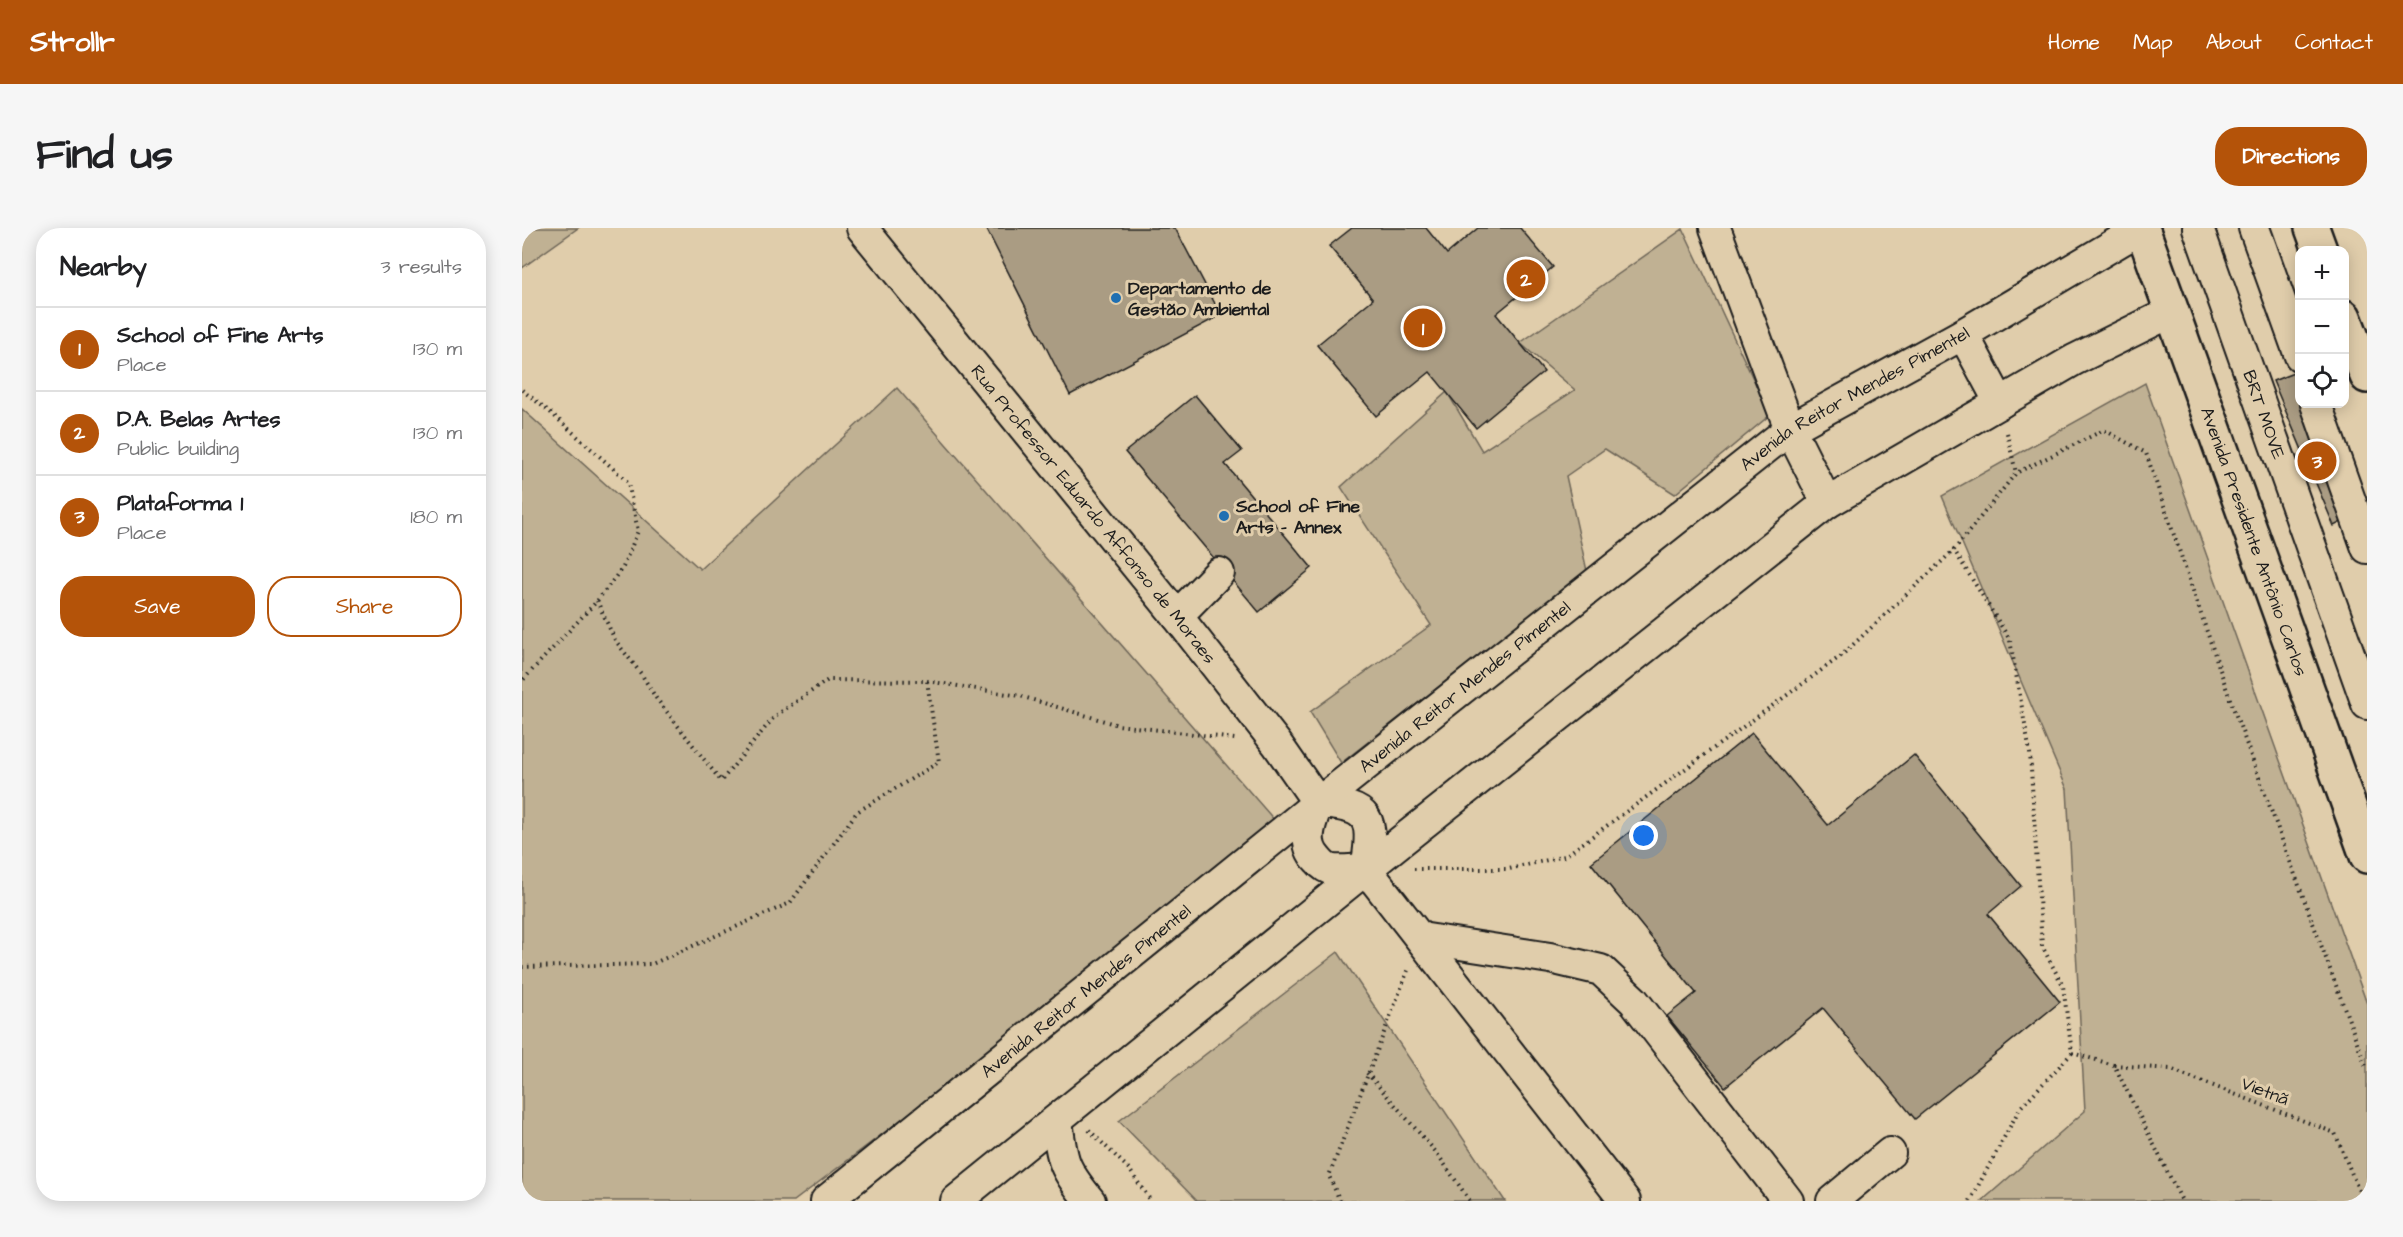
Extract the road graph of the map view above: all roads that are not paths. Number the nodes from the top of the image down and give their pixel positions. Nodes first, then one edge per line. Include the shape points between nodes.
1 (862, 228) edge
2 (1715, 228) edge
3 (2142, 228) edge
4 (2198, 228) edge
5 (2254, 228) edge
6 (2312, 228) edge
7 (2319, 246) edge
8 (2173, 313) junction
9 (2353, 324) edge
10 (1963, 334) junction
11 (2299, 354) edge
12 (2367, 376) edge
13 (2000, 403) junction
14 (2317, 408) edge
15 (1790, 429) junction
16 (1827, 503) junction
17 (2367, 548) edge
18 (1219, 573) dead end
19 (1177, 616) junction
20 (2367, 704) edge
21 (1318, 803) junction
22 (2367, 856) edge
23 (1366, 869) junction
24 (1421, 938) junction
25 (1063, 1115) junction
26 (1890, 1154) dead end
27 (826, 1201) edge
28 (956, 1201) edge
29 (1090, 1201) edge
30 (1625, 1201) edge
31 (1788, 1201) edge
32 (1832, 1201) edge

1 - 19 street, Rua Professor Eduardo Affonso de Moraes
2 - 15 street
3 - 8 highway, Avenida Presidente Antônio Carlos
3 - 10 street, Avenida Reitor Mendes Pimentel
4 - 20 street, BRT MOVE
5 - 11 street
6 - 7 highway
8 - 13 street via 2074,360
8 - 22 highway, Avenida Presidente Antônio Carlos
9 - 12 highway
10 - 13 street
10 - 15 street, Avenida Reitor Mendes Pimentel
13 - 16 street
14 - 17 street
15 - 16 street
15 - 21 street, Avenida Reitor Mendes Pimentel
16 - 23 street
18 - 19 street
19 - 21 street, Rua Professor Eduardo Affonso de Moraes
21 - 23 street via 1352,806 1362,812 1370,833
21 - 23 street via 1308,843 1314,857 1332,870
21 - 27 street, Avenida Reitor Mendes Pimentel
23 - 24 street
23 - 25 street
24 - 30 street
24 - 31 street via 1601,970 1634,1001
25 - 28 street
25 - 29 street via 1062,1157 1069,1174
26 - 32 street

